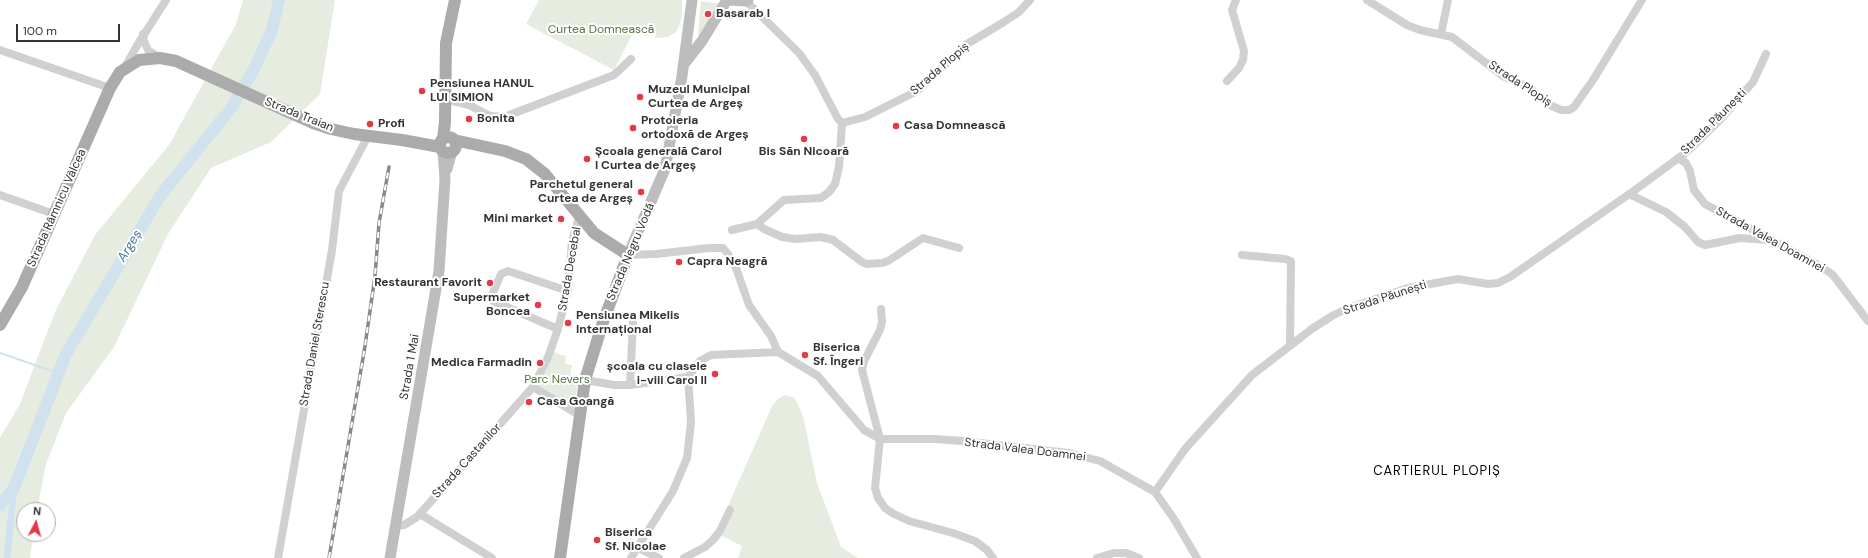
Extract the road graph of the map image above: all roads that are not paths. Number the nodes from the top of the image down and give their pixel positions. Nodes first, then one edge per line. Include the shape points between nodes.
1 (166, 0) edge
2 (455, 0) edge
3 (692, 0) edge
4 (728, 0) edge
5 (1030, 0) edge
6 (1236, 0) edge
7 (1367, 0) edge
8 (1448, 0) edge
9 (1642, 0) edge
10 (747, 1) edge
11 (143, 34) junction
12 (1441, 34) junction
13 (0, 50) edge
14 (1766, 54) dead end
15 (160, 58) junction
16 (631, 59) dead end
17 (683, 64) junction
18 (125, 67) junction
19 (1227, 81) dead end
20 (110, 88) junction
21 (445, 99) junction
22 (842, 123) junction
23 (368, 136) junction
24 (448, 145) junction
25 (1678, 158) junction
26 (1629, 194) junction
27 (0, 195) edge
28 (54, 214) junction
29 (580, 217) junction
30 (757, 224) junction
31 (732, 230) dead end
32 (1774, 240) junction
33 (959, 248) dead end
34 (628, 255) junction
35 (1242, 255) dead end
36 (568, 291) junction
37 (881, 309) dead end
38 (1868, 321) edge
39 (633, 322) dead end
40 (0, 325) edge
41 (558, 329) junction
42 (1290, 345) junction
43 (778, 352) junction
44 (688, 377) junction
45 (585, 380) junction
46 (630, 385) junction
47 (533, 387) junction
48 (579, 415) junction
49 (880, 439) junction
50 (1155, 492) junction
51 (730, 510) dead end
52 (420, 514) junction
53 (396, 526) junction
54 (638, 548) junction
55 (278, 558) edge
56 (390, 558) edge
57 (492, 558) edge
58 (560, 558) edge
59 (631, 558) edge
60 (659, 558) edge
61 (684, 558) edge
62 (993, 558) edge
63 (1096, 558) edge
64 (1139, 558) edge
65 (1197, 558) edge

1 - 11 street
2 - 21 main road via 446,43
3 - 17 main road, Strada Negru Vodă
4 - 10 main road
4 - 17 main road via 702,42
5 - 22 street, Strada Plopiș via 1019,12 967,44 917,91 864,117
6 - 19 street via 1232,10 1244,51 1243,60
7 - 12 street, Strada Plopiș via 1407,25
8 - 12 street
9 - 12 street, Strada Plopiș via 1593,80 1574,107 1569,110 1552,106 1530,88 1503,76 1452,37
10 - 22 street via 799,53
11 - 15 street via 148,50
11 - 18 street
13 - 20 street
14 - 25 street, Strada Păunești via 1753,82 1721,118
15 - 18 main road via 139,60
15 - 23 main road, Strada Traian via 188,66 313,123 342,132
16 - 21 street via 614,75 504,117 490,116 465,104
17 - 34 main road, Strada Negru Vodă via 665,169
18 - 20 main road, Strada Râmnicu Vâlcea
20 - 28 main road, Strada Râmnicu Vâlcea
21 - 24 main road
22 - 30 street via 837,179 829,192 816,199 784,200
23 - 24 main road, Strada Traian via 415,142 426,140
23 - 55 street, Strada Daniel Sterescu via 339,191 332,250
24 - 29 main road, Strada Traian via 478,146 518,155 545,174
24 - 53 main road, Strada 1 Mai via 436,291
25 - 26 street, Strada Păunești
25 - 32 street, Strada Valea Doamnei via 1686,163 1694,190 1705,204
26 - 32 street via 1666,212 1698,242 1705,245 1740,238
26 - 42 street, Strada Păunești via 1504,281 1488,284 1458,279 1408,288 1332,316
27 - 28 street
28 - 40 main road, Strada Râmnicu Vâlcea via 22,287
29 - 34 main road, Strada Traian via 594,233
29 - 36 street, Strada Decebal via 572,241
30 - 31 street
30 - 33 street via 782,237 821,237 834,240 867,264 888,261 923,238
32 - 38 street, Strada Valea Doamnei via 1833,276
34 - 43 street via 723,248 736,268 749,305 771,336
34 - 45 main road, Strada Negru Vodă
35 - 42 street via 1291,261
36 - 41 street, Strada Decebal
36 - 41 street via 505,271 501,274 492,295 493,301
37 - 49 street via 880,330 862,370
39 - 46 street
41 - 47 street, Strada Decebal
42 - 50 street, Strada Păunești via 1252,375 1185,449
43 - 44 street via 711,354 700,361
43 - 49 street via 818,376 864,430
44 - 46 street
44 - 54 street via 692,422 687,458 673,491
45 - 46 street
45 - 48 main road, Strada Negru Vodă
47 - 48 street
47 - 52 street, Strada Castanilor
48 - 58 main road, Strada Negru Vodă
49 - 50 street, Strada Valea Doamnei via 964,441 1085,456 1111,467
49 - 62 street via 876,488 878,498 886,508 909,521 975,542
50 - 65 street, Strada Valea Doamnei
51 - 61 street via 717,536 705,548
52 - 53 street, Strada Castanilor via 410,522
52 - 57 street
53 - 56 main road, Strada 1 Mai
54 - 59 street
54 - 60 street
63 - 64 street via 1114,553 1126,553

